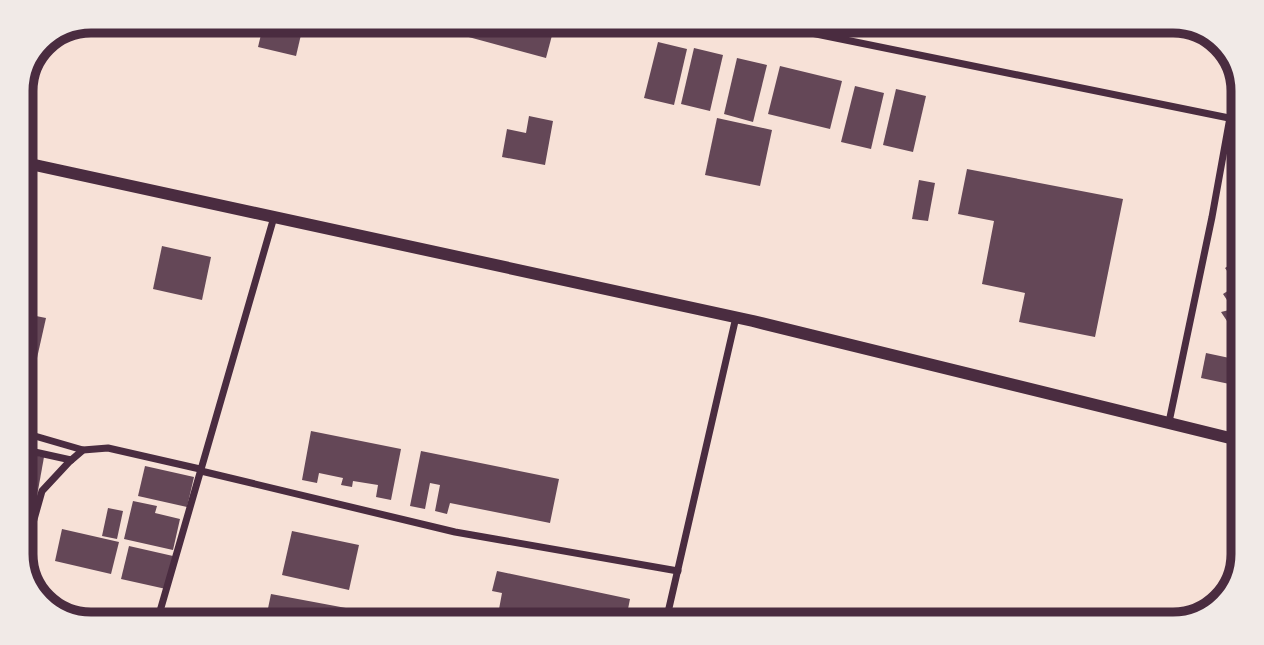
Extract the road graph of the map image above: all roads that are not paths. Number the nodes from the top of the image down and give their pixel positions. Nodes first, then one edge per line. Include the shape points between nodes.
1 (811, 33) edge
2 (1231, 108) edge
3 (1229, 118) junction
4 (33, 165) edge
5 (274, 217) junction
6 (736, 317) junction
7 (1170, 422) junction
8 (33, 435) edge
9 (1231, 438) edge
10 (83, 450) junction
11 (33, 452) edge
12 (71, 460) junction
13 (201, 471) junction
14 (33, 523) edge
15 (678, 571) junction
16 (160, 612) edge
17 (668, 612) edge

1 - 3 street
2 - 3 street
3 - 7 street
4 - 5 street
5 - 6 street
5 - 13 street
6 - 7 street
6 - 15 street
7 - 9 street
8 - 10 street
10 - 12 street
10 - 13 street via 108,448
11 - 12 street
12 - 14 street via 42,491
13 - 15 street via 456,532
13 - 16 street
15 - 17 street

